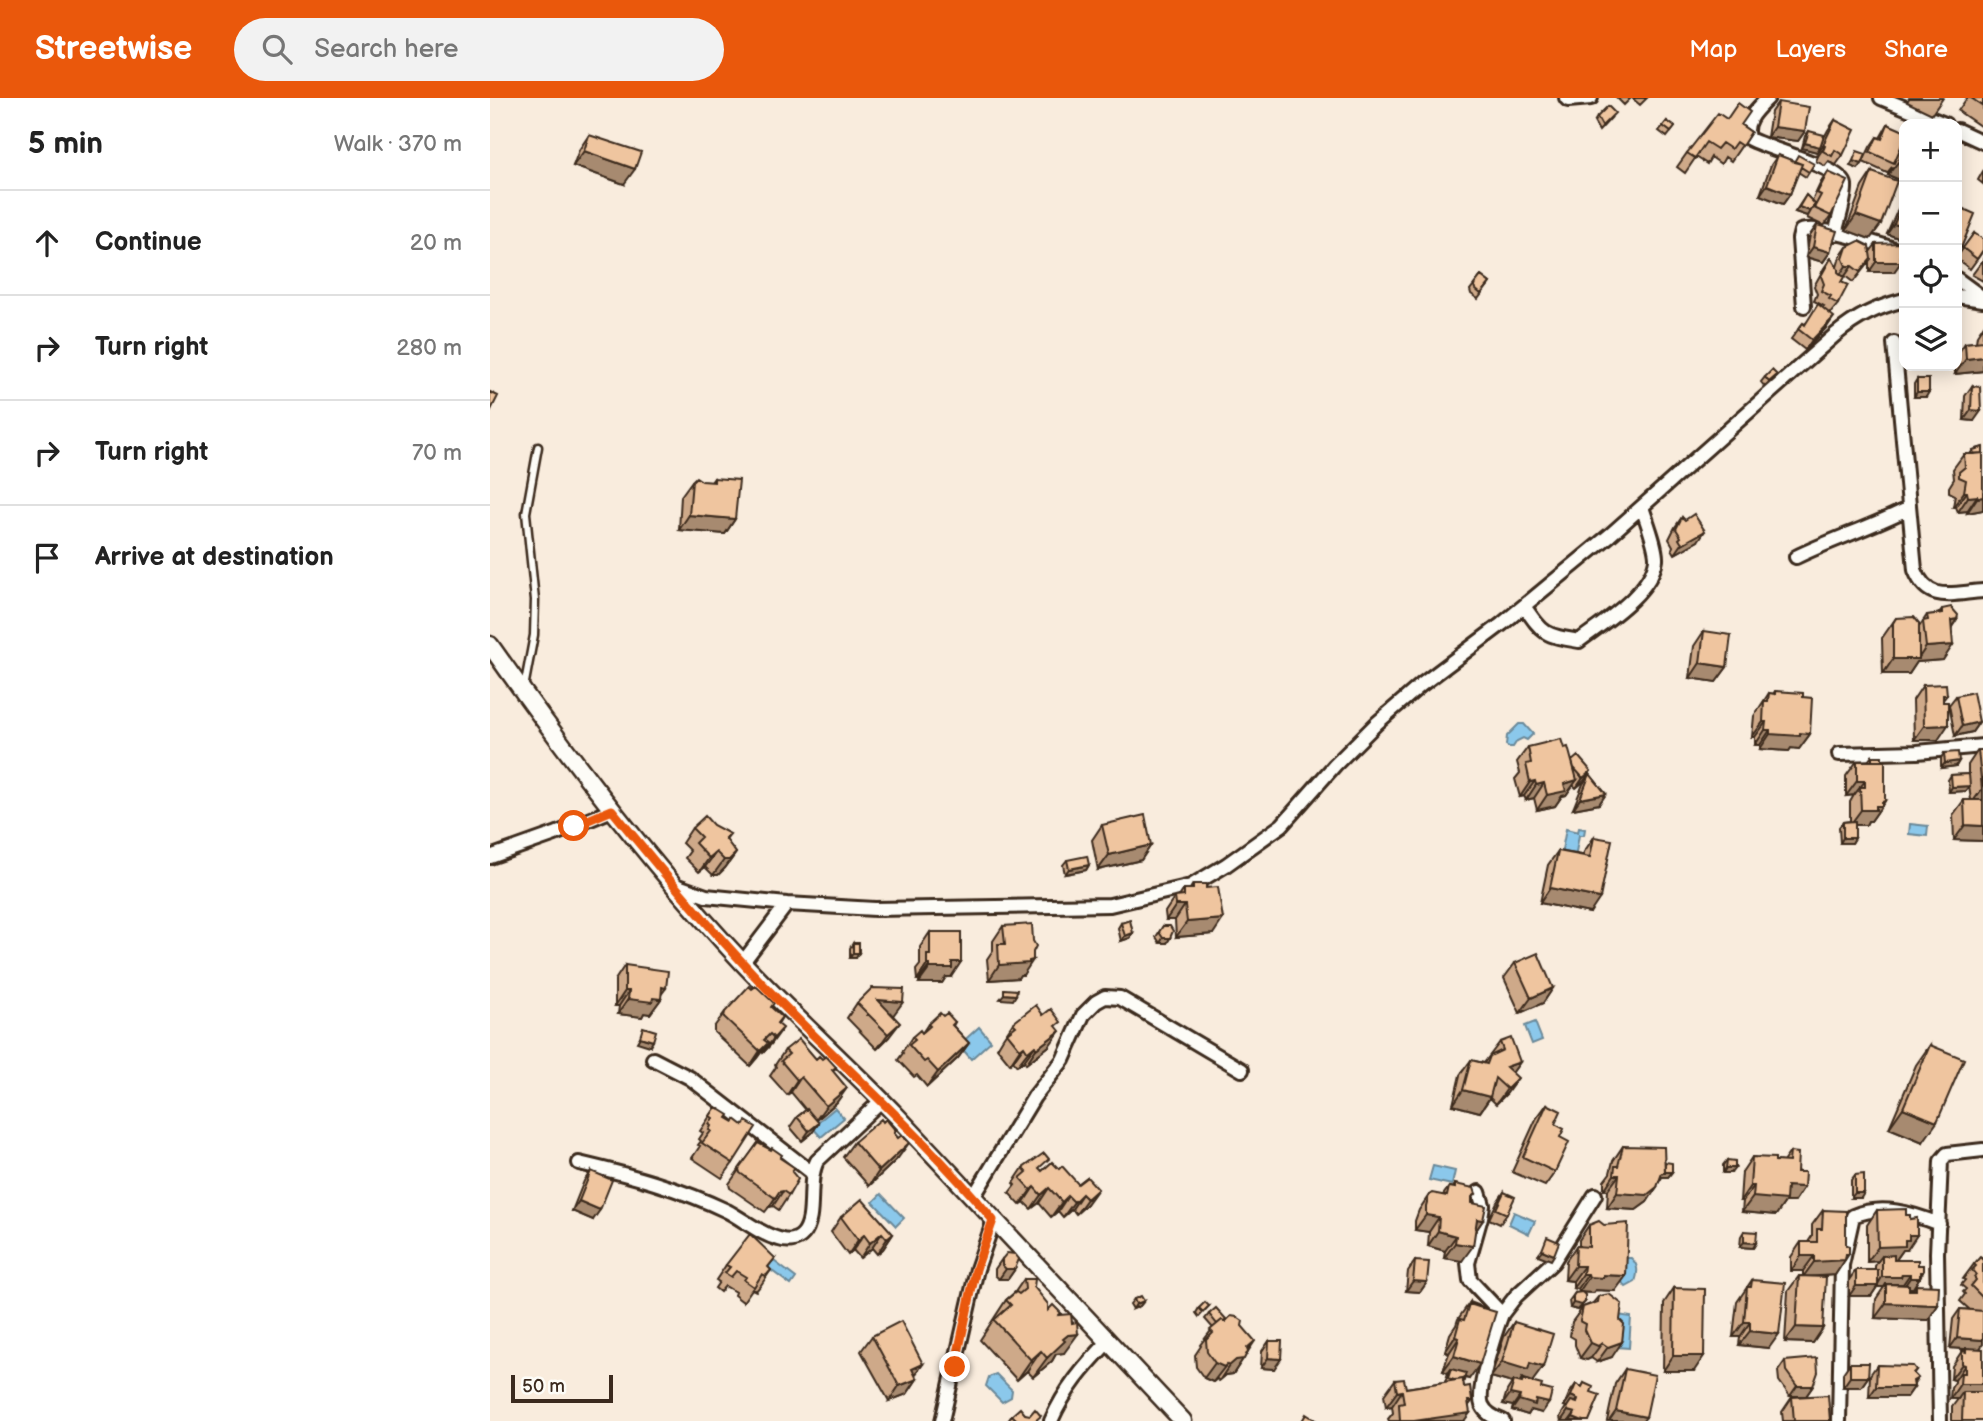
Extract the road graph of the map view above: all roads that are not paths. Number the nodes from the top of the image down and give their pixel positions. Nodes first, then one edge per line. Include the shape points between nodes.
1 (1566, 98) edge
2 (1591, 98) edge
3 (1768, 98) edge
4 (1881, 98) edge
5 (1933, 119) edge
6 (1962, 132) edge
7 (1983, 142) edge
8 (1835, 234) junction
9 (1899, 251) edge
10 (1962, 283) edge
11 (1962, 297) edge
12 (1983, 299) edge
13 (1899, 301) edge
14 (1804, 306) dead end
15 (1894, 343) dead end
16 (538, 447) dead end
17 (1642, 507) junction
18 (1909, 508) junction
19 (1796, 557) dead end
20 (1983, 591) edge
21 (1524, 606) junction
22 (490, 645) edge
23 (523, 692) junction
24 (1983, 746) edge
25 (1839, 754) dead end
26 (612, 810) junction
27 (490, 857) edge
28 (672, 884) junction
29 (787, 904) junction
30 (743, 962) junction
31 (653, 1059) dead end
32 (1241, 1070) dead end
33 (882, 1100) junction
34 (1983, 1150) edge
35 (579, 1163) dead end
36 (811, 1172) junction
37 (1479, 1192) edge
38 (1595, 1195) dead end
39 (974, 1196) junction
40 (993, 1220) junction
41 (1939, 1224) junction
42 (1502, 1314) junction
43 (1108, 1342) junction
44 (942, 1421) edge
45 (1051, 1421) edge
46 (1183, 1421) edge
47 (1503, 1421) edge
48 (1839, 1421) edge
49 (1940, 1421) edge

1 - 2 street
3 - 8 street via 1747,124 1748,138 1841,177 1845,186
4 - 5 street
6 - 7 street
8 - 9 street
8 - 14 street via 1810,229 1799,234
10 - 12 street
11 - 12 street
13 - 17 street via 1877,307 1842,329
15 - 18 street
16 - 23 lane via 527,513 534,635
17 - 21 street
17 - 21 street via 1656,557 1650,578 1625,605 1579,641 1549,636
18 - 19 street
18 - 20 street via 1912,555 1920,581 1928,590 1937,594
21 - 29 street via 1377,723 1282,825 1191,886 1110,905 1077,907 875,909
22 - 23 street
23 - 26 street
24 - 25 street
26 - 27 street
26 - 28 street
28 - 29 street via 706,896
28 - 30 street
29 - 30 street
30 - 33 street
31 - 36 street via 690,1078
32 - 39 street via 1121,998 1105,997 1083,1015 1063,1060 1034,1097
33 - 36 street via 825,1152
33 - 39 street
34 - 41 street via 1943,1156
35 - 36 street via 677,1190 777,1239 790,1241 805,1233 808,1224
37 - 42 street via 1483,1205 1468,1273
38 - 42 street via 1553,1262
39 - 40 street
40 - 43 street
40 - 44 street via 976,1269
41 - 48 street via 1905,1211 1866,1211 1853,1216 1842,1265
41 - 49 street
42 - 47 street via 1480,1395 1488,1413
43 - 45 street via 1082,1369
43 - 46 street

